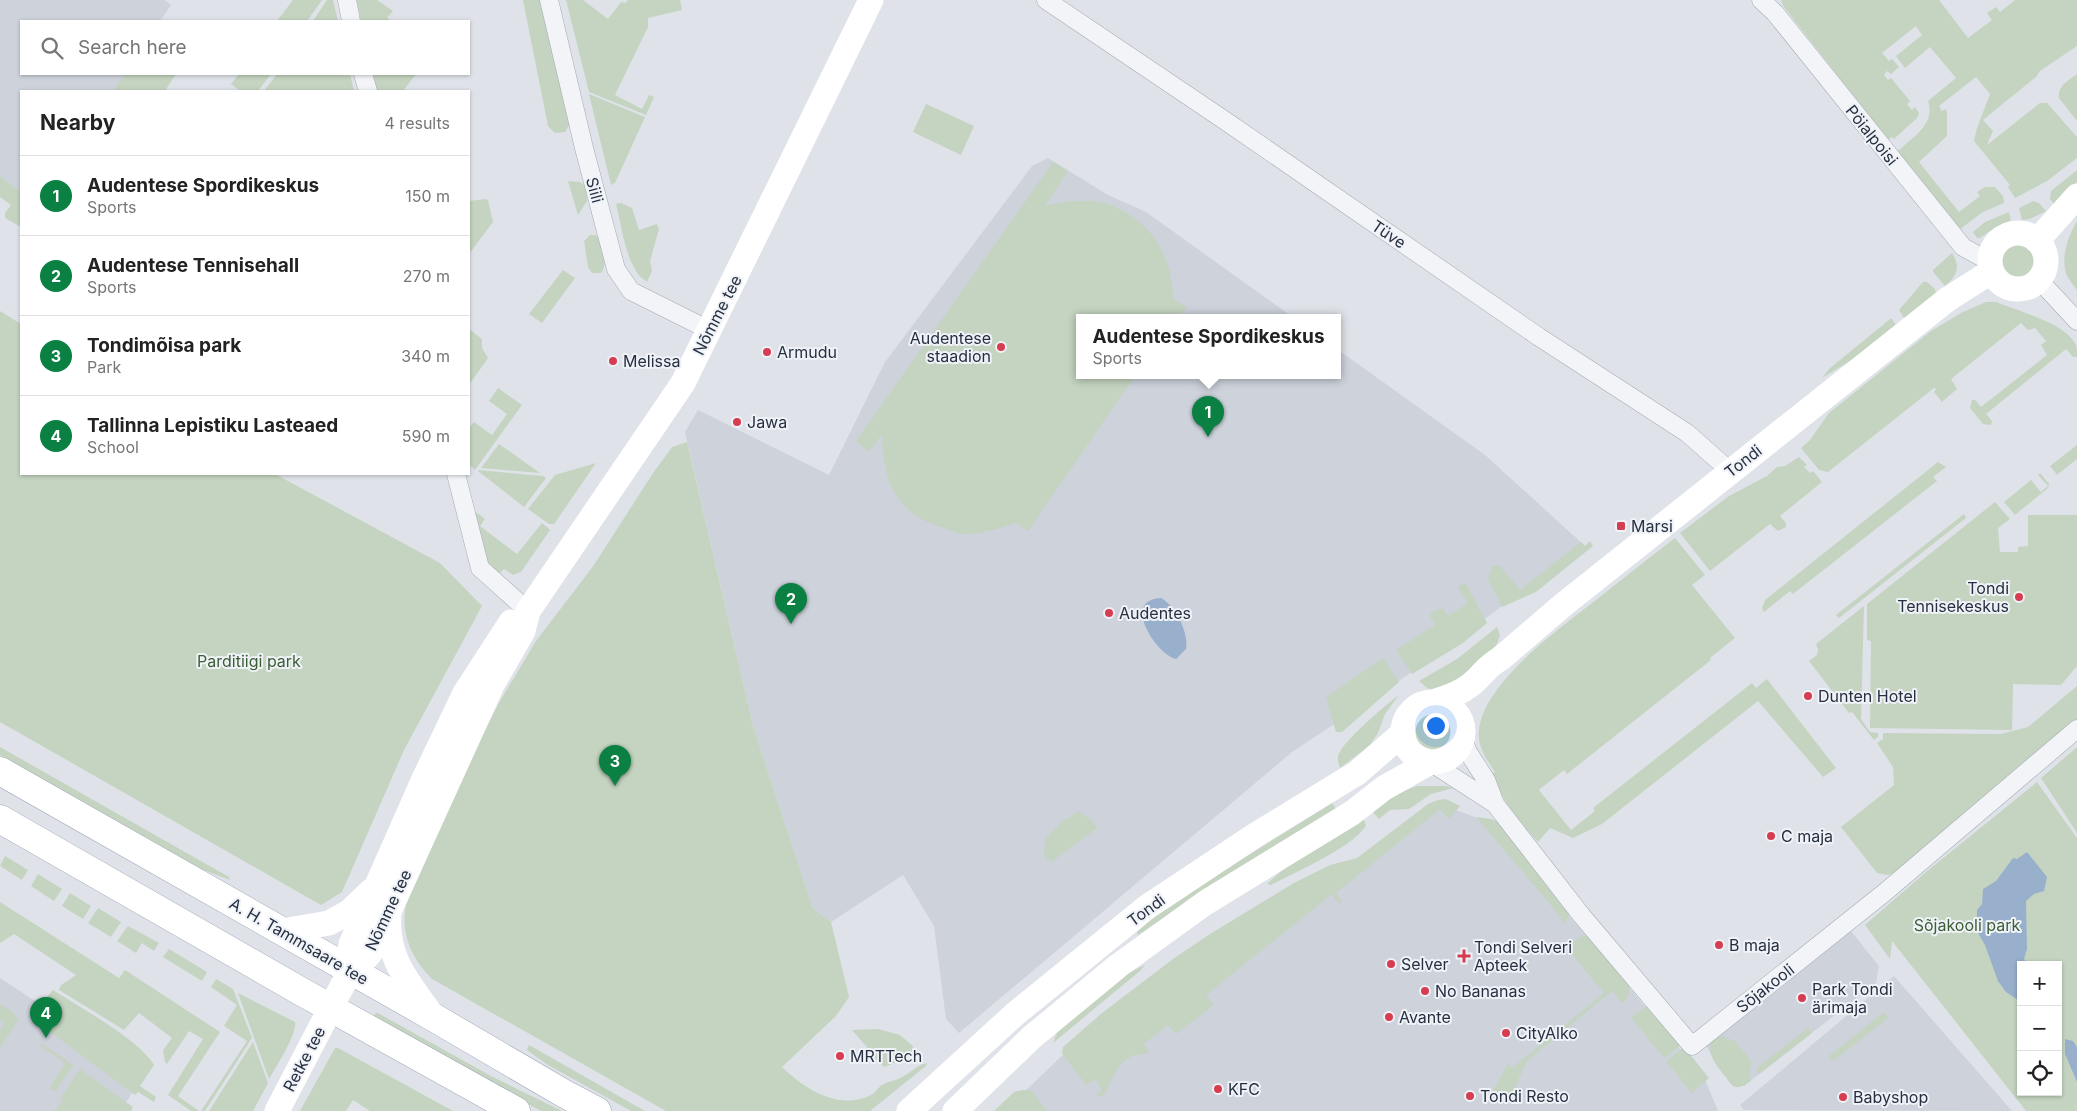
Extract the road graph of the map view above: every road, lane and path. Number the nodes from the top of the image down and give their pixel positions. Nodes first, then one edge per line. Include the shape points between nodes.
1 (347, 0) edge
2 (549, 0) edge
3 (871, 0) edge
4 (1046, 0) edge
5 (1761, 0) edge
6 (352, 20) edge
7 (364, 75) edge
8 (368, 90) edge
9 (2077, 196) edge
10 (2038, 241) junction
11 (1991, 267) junction
12 (2039, 280) junction
13 (2077, 321) edge
14 (709, 330) junction
15 (1730, 471) junction
16 (456, 475) edge
17 (528, 611) junction
18 (1500, 659) junction
19 (1436, 702) junction
20 (2077, 729) edge
21 (1403, 733) junction
22 (1464, 735) junction
23 (1430, 762) junction
24 (0, 771) edge
25 (1495, 804) junction
26 (0, 819) edge
27 (380, 882) junction
28 (390, 907) junction
29 (282, 931) junction
30 (350, 971) junction
31 (331, 1007) junction
32 (433, 1017) junction
33 (277, 1111) edge
34 (516, 1111) edge
35 (597, 1111) edge
36 (909, 1111) edge
37 (956, 1111) edge

1 - 6 street
2 - 14 street, Siili via 616,269 631,291
3 - 14 street, Nõmme tee
4 - 15 street, Tüve via 1540,337 1687,433
5 - 11 street, Pöialpoisi via 1775,13 1963,247
7 - 8 street
9 - 10 street
10 - 11 street via 2020,233 2002,238 1991,253
10 - 12 street via 2046,256 2044,273
11 - 12 street via 1997,279 2013,288 2031,286
11 - 15 street, Tondi
12 - 13 street
14 - 17 street, Nõmme tee via 683,383
15 - 18 street, Tondi via 1562,605
16 - 17 street via 480,568
17 - 27 street, Nõmme tee via 510,623 465,693
17 - 28 street, Nõmme tee via 523,632 492,685
18 - 19 street, Tondi via 1489,665 1471,685
18 - 22 street, Tondi via 1497,670 1471,709
19 - 21 street via 1422,703 1412,710 1404,723
19 - 22 street via 1444,703 1457,712
20 - 25 street, Sõjakooli via 1884,893 1692,1046 1582,916
21 - 23 street via 1411,753
21 - 36 street, Tondi via 1357,773 1147,907 1015,1014
22 - 23 street via 1448,759
22 - 25 street, Sõjakooli via 1468,752 1486,780
23 - 25 street, Sõjakooli
23 - 37 street, Tondi via 1205,903 1118,966 1032,1037
24 - 29 main road, A. H. Tammsaare tee
26 - 31 main road
27 - 29 street via 349,912 329,923
27 - 30 street, Nõmme tee via 351,944
28 - 30 street, Nõmme tee via 370,953
28 - 32 street via 388,925 395,959
29 - 30 main road, A. H. Tammsaare tee
30 - 31 street, Retke tee
30 - 32 main road, A. H. Tammsaare tee
31 - 33 street, Retke tee
31 - 34 main road
32 - 35 main road, A. H. Tammsaare tee

